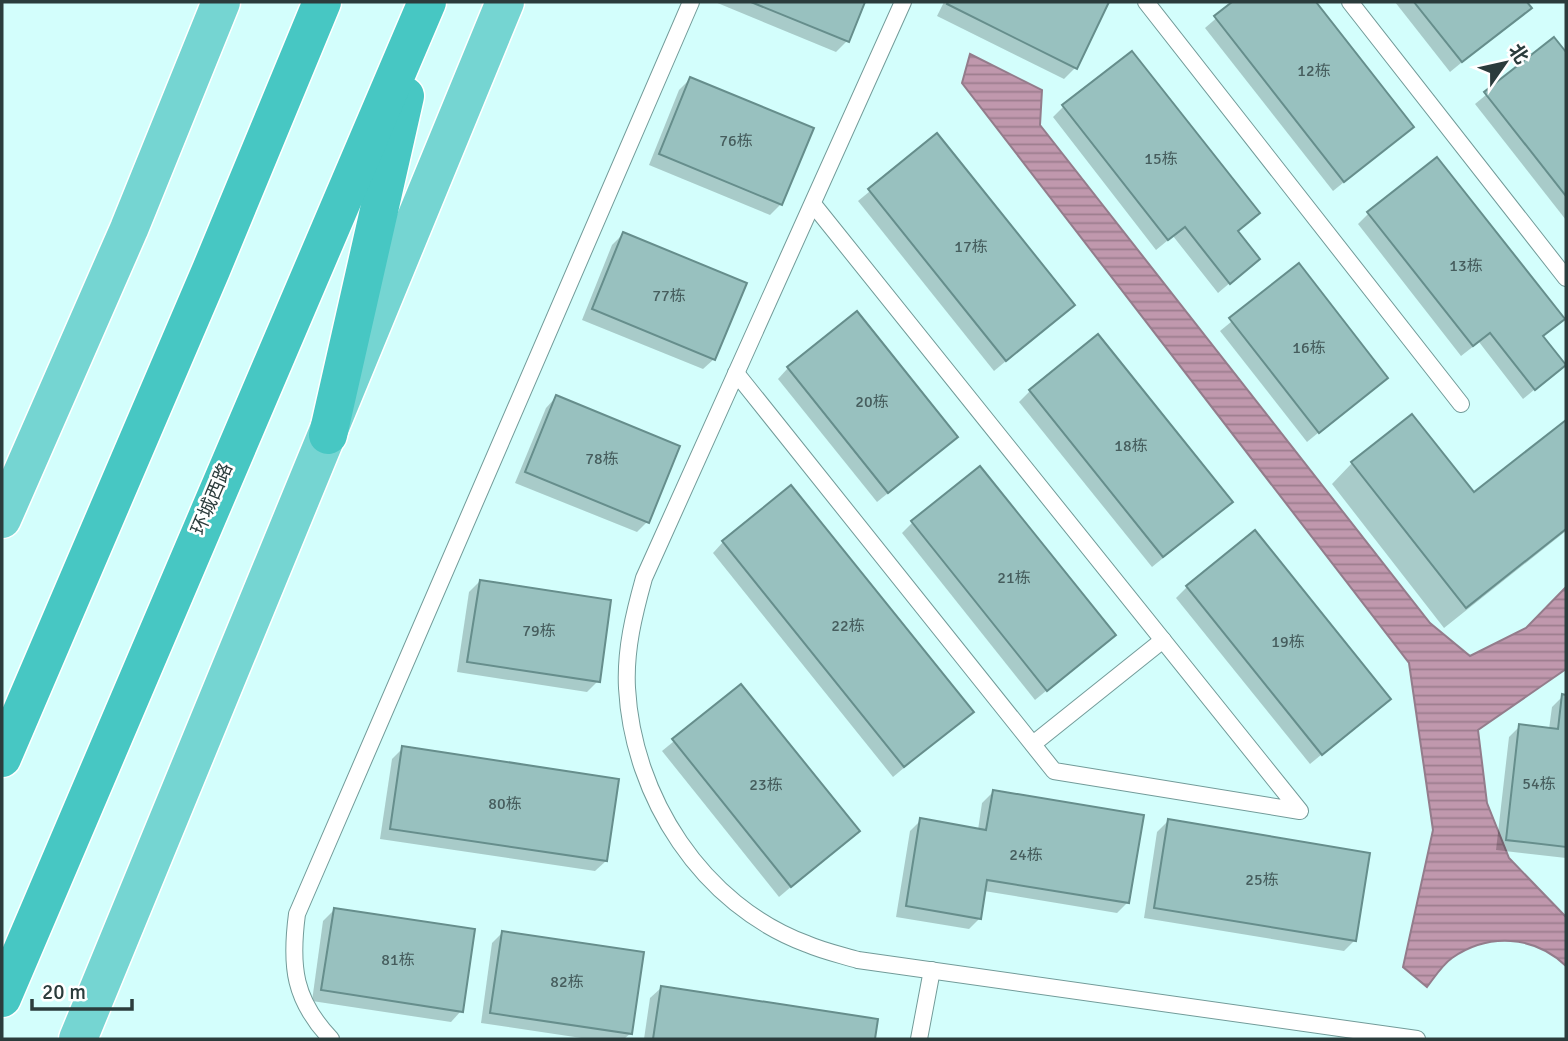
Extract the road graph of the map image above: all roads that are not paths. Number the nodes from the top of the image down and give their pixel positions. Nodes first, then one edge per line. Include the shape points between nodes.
1 (221, 2) edge
2 (322, 2) edge
3 (505, 2) edge
4 (691, 2) edge
5 (903, 2) edge
6 (1146, 2) edge
7 (1350, 2) edge
8 (426, 3) edge
9 (813, 204) junction
10 (1566, 278) edge
11 (736, 373) junction
12 (1461, 404) dead end
13 (328, 435) junction
14 (2, 519) edge
15 (1163, 640) junction
16 (1033, 744) junction
17 (2, 758) edge
18 (932, 970) junction
19 (2, 998) edge
20 (78, 1039) edge
21 (331, 1039) edge
22 (919, 1039) edge
23 (1417, 1039) edge

1 - 14 main road via 129,229
2 - 17 highway
3 - 13 main road
4 - 21 lane via 298,914 292,952 298,989 315,1022
5 - 9 lane
6 - 12 lane
7 - 10 lane
8 - 13 highway
8 - 19 highway, 环城西路
9 - 11 lane
9 - 15 lane
11 - 16 lane
11 - 18 lane via 644,578 630,631 626,686 633,741 652,793 678,841 714,883 756,918 805,944 858,960
13 - 20 main road
15 - 16 lane
15 - 16 lane via 1300,811 1054,771
18 - 22 lane
18 - 23 lane

